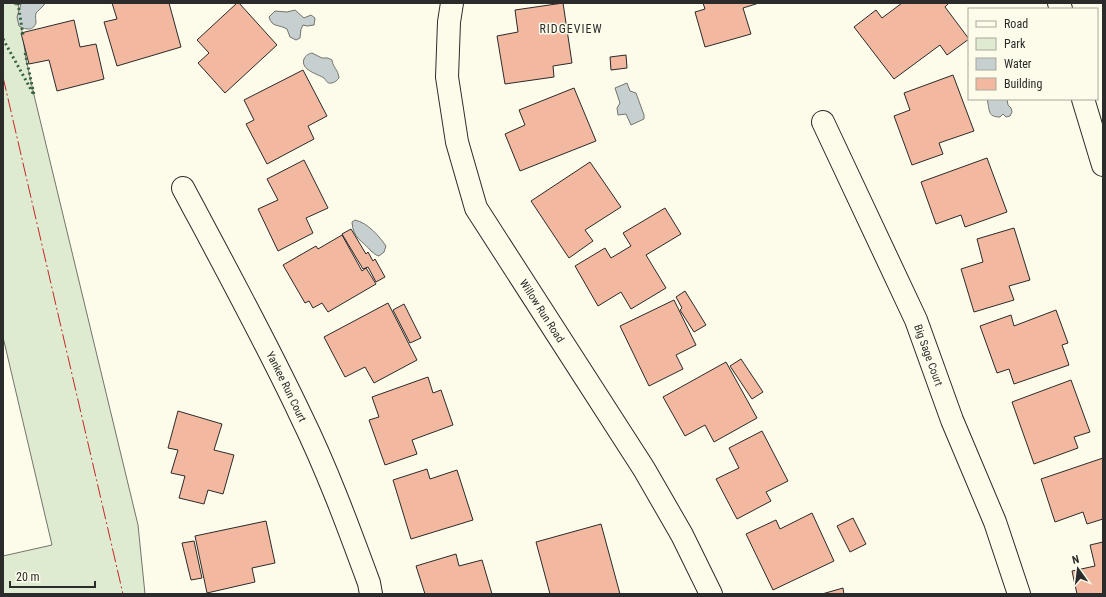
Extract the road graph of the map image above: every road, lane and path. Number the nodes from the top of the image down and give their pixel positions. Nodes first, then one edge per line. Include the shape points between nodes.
1 (452, 3) edge
2 (1083, 100) edge
3 (823, 122) dead end
4 (1103, 165) edge
5 (183, 188) dead end
6 (370, 594) edge
7 (711, 594) edge
8 (1019, 594) edge

1 - 7 street, Willow Run Road via 448,77 457,142 476,208 644,469 682,535
2 - 4 street
3 - 8 street, Big Sage Court via 916,320 952,420 995,522
5 - 6 street, Yankee Run Court via 301,415 341,507 369,583

